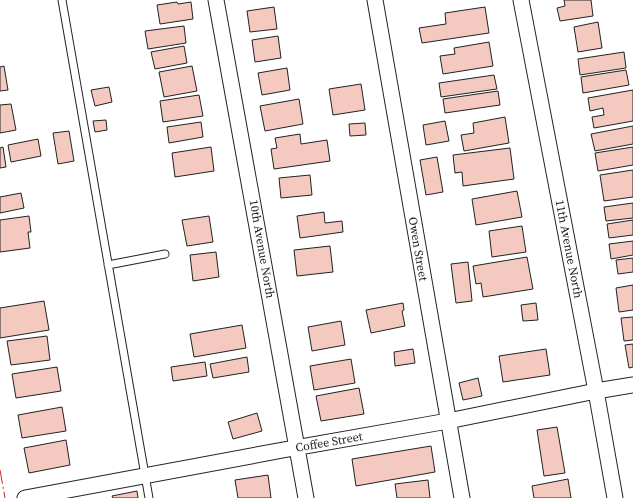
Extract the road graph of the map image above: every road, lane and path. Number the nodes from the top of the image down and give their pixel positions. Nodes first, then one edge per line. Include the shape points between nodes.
1 (62, 0) edge
2 (216, 0) edge
3 (375, 0) edge
4 (521, 0) edge
5 (165, 254) dead end
6 (108, 265) junction
7 (633, 385) edge
8 (596, 391) junction
9 (448, 421) junction
10 (298, 447) junction
11 (145, 476) junction
12 (25, 498) edge
13 (149, 498) edge
14 (306, 498) edge
15 (462, 498) edge
16 (615, 498) edge

1 - 6 lane
2 - 10 street, 10th Avenue North
3 - 9 street, Owen Street
4 - 8 street, 11th Avenue North
5 - 6 lane
6 - 11 lane
7 - 8 street, Coffee Street
8 - 9 street, Coffee Street
8 - 16 street, 11th Avenue North
9 - 10 street, Coffee Street
9 - 15 street, Owen Street
10 - 11 street, Coffee Street
10 - 14 street, 10th Avenue North
11 - 12 street, Coffee Street
11 - 13 lane

